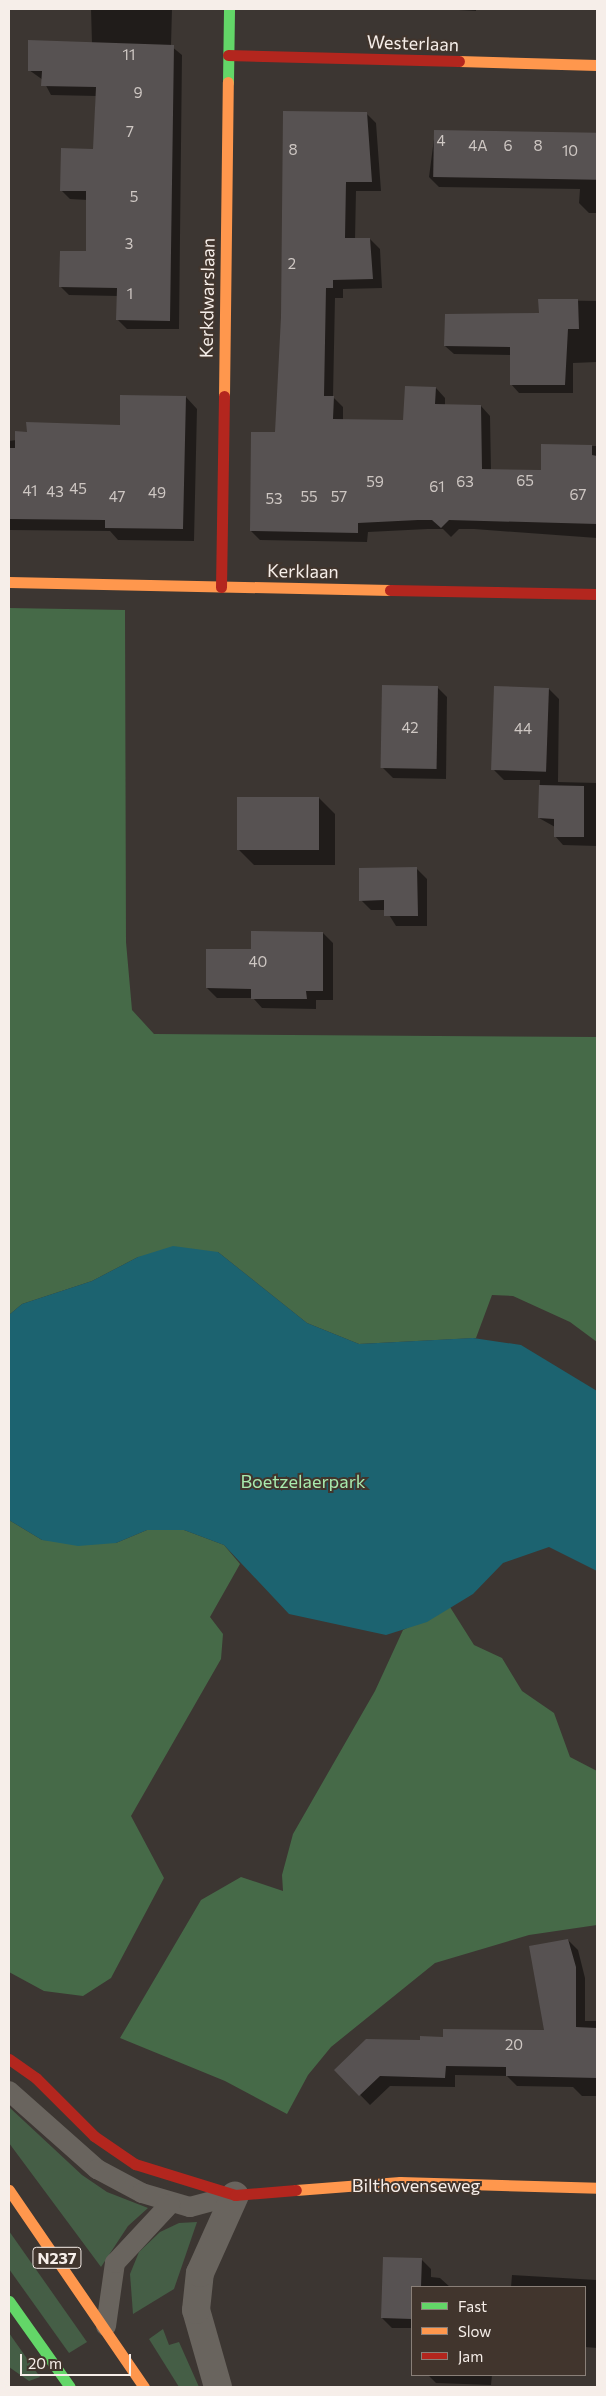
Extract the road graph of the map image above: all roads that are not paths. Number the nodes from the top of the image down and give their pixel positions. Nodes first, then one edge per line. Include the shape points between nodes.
1 (229, 9) edge
2 (228, 55) junction
3 (597, 65) edge
4 (9, 582) edge
5 (221, 587) junction
6 (597, 594) edge
7 (9, 2059) edge
8 (9, 2091) edge
9 (597, 2188) edge
10 (9, 2190) edge
11 (235, 2195) junction
12 (170, 2204) junction
13 (9, 2301) edge
14 (106, 2326) junction
15 (70, 2387) edge
16 (144, 2387) edge
17 (218, 2387) edge

1 - 2 street, Kerkdwarslaan
2 - 3 street, Westerlaan
2 - 5 street, Kerkdwarslaan
4 - 5 street, Kerklaan
5 - 6 street, Kerklaan
7 - 11 street, Bilthovenseweg via 94,2136 135,2164
8 - 12 lane, Bilthovenseweg via 97,2169
9 - 11 street, Bilthovenseweg via 400,2182
10 - 14 street, N237
11 - 12 lane, Bilthovenseweg via 190,2206
11 - 17 street via 200,2273 196,2310
12 - 14 lane via 115,2263
13 - 15 street
14 - 16 street, N237

